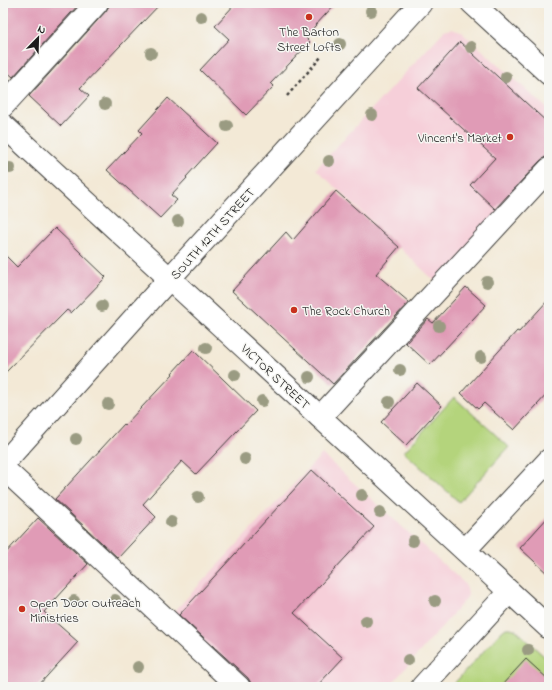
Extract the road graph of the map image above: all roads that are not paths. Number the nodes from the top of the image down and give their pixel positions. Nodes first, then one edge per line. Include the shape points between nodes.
1 (97, 3) edge
2 (421, 3) edge
3 (472, 3) edge
4 (549, 74) edge
5 (3, 106) edge
6 (3, 125) edge
7 (549, 169) edge
8 (170, 278) junction
9 (320, 417) junction
10 (549, 460) edge
11 (3, 464) edge
12 (3, 468) edge
13 (465, 550) junction
14 (509, 592) junction
15 (549, 628) edge
16 (239, 687) edge
17 (422, 687) edge

1 - 5 street
2 - 8 street, SOUTH 12TH STREET
3 - 4 street
6 - 8 street, VICTOR STREET
7 - 9 street
8 - 9 street, VICTOR STREET
8 - 11 street, SOUTH 12TH STREET
9 - 13 street, VICTOR STREET
10 - 13 street
12 - 16 street
13 - 14 street, VICTOR STREET
14 - 15 street, VICTOR STREET
14 - 17 street

